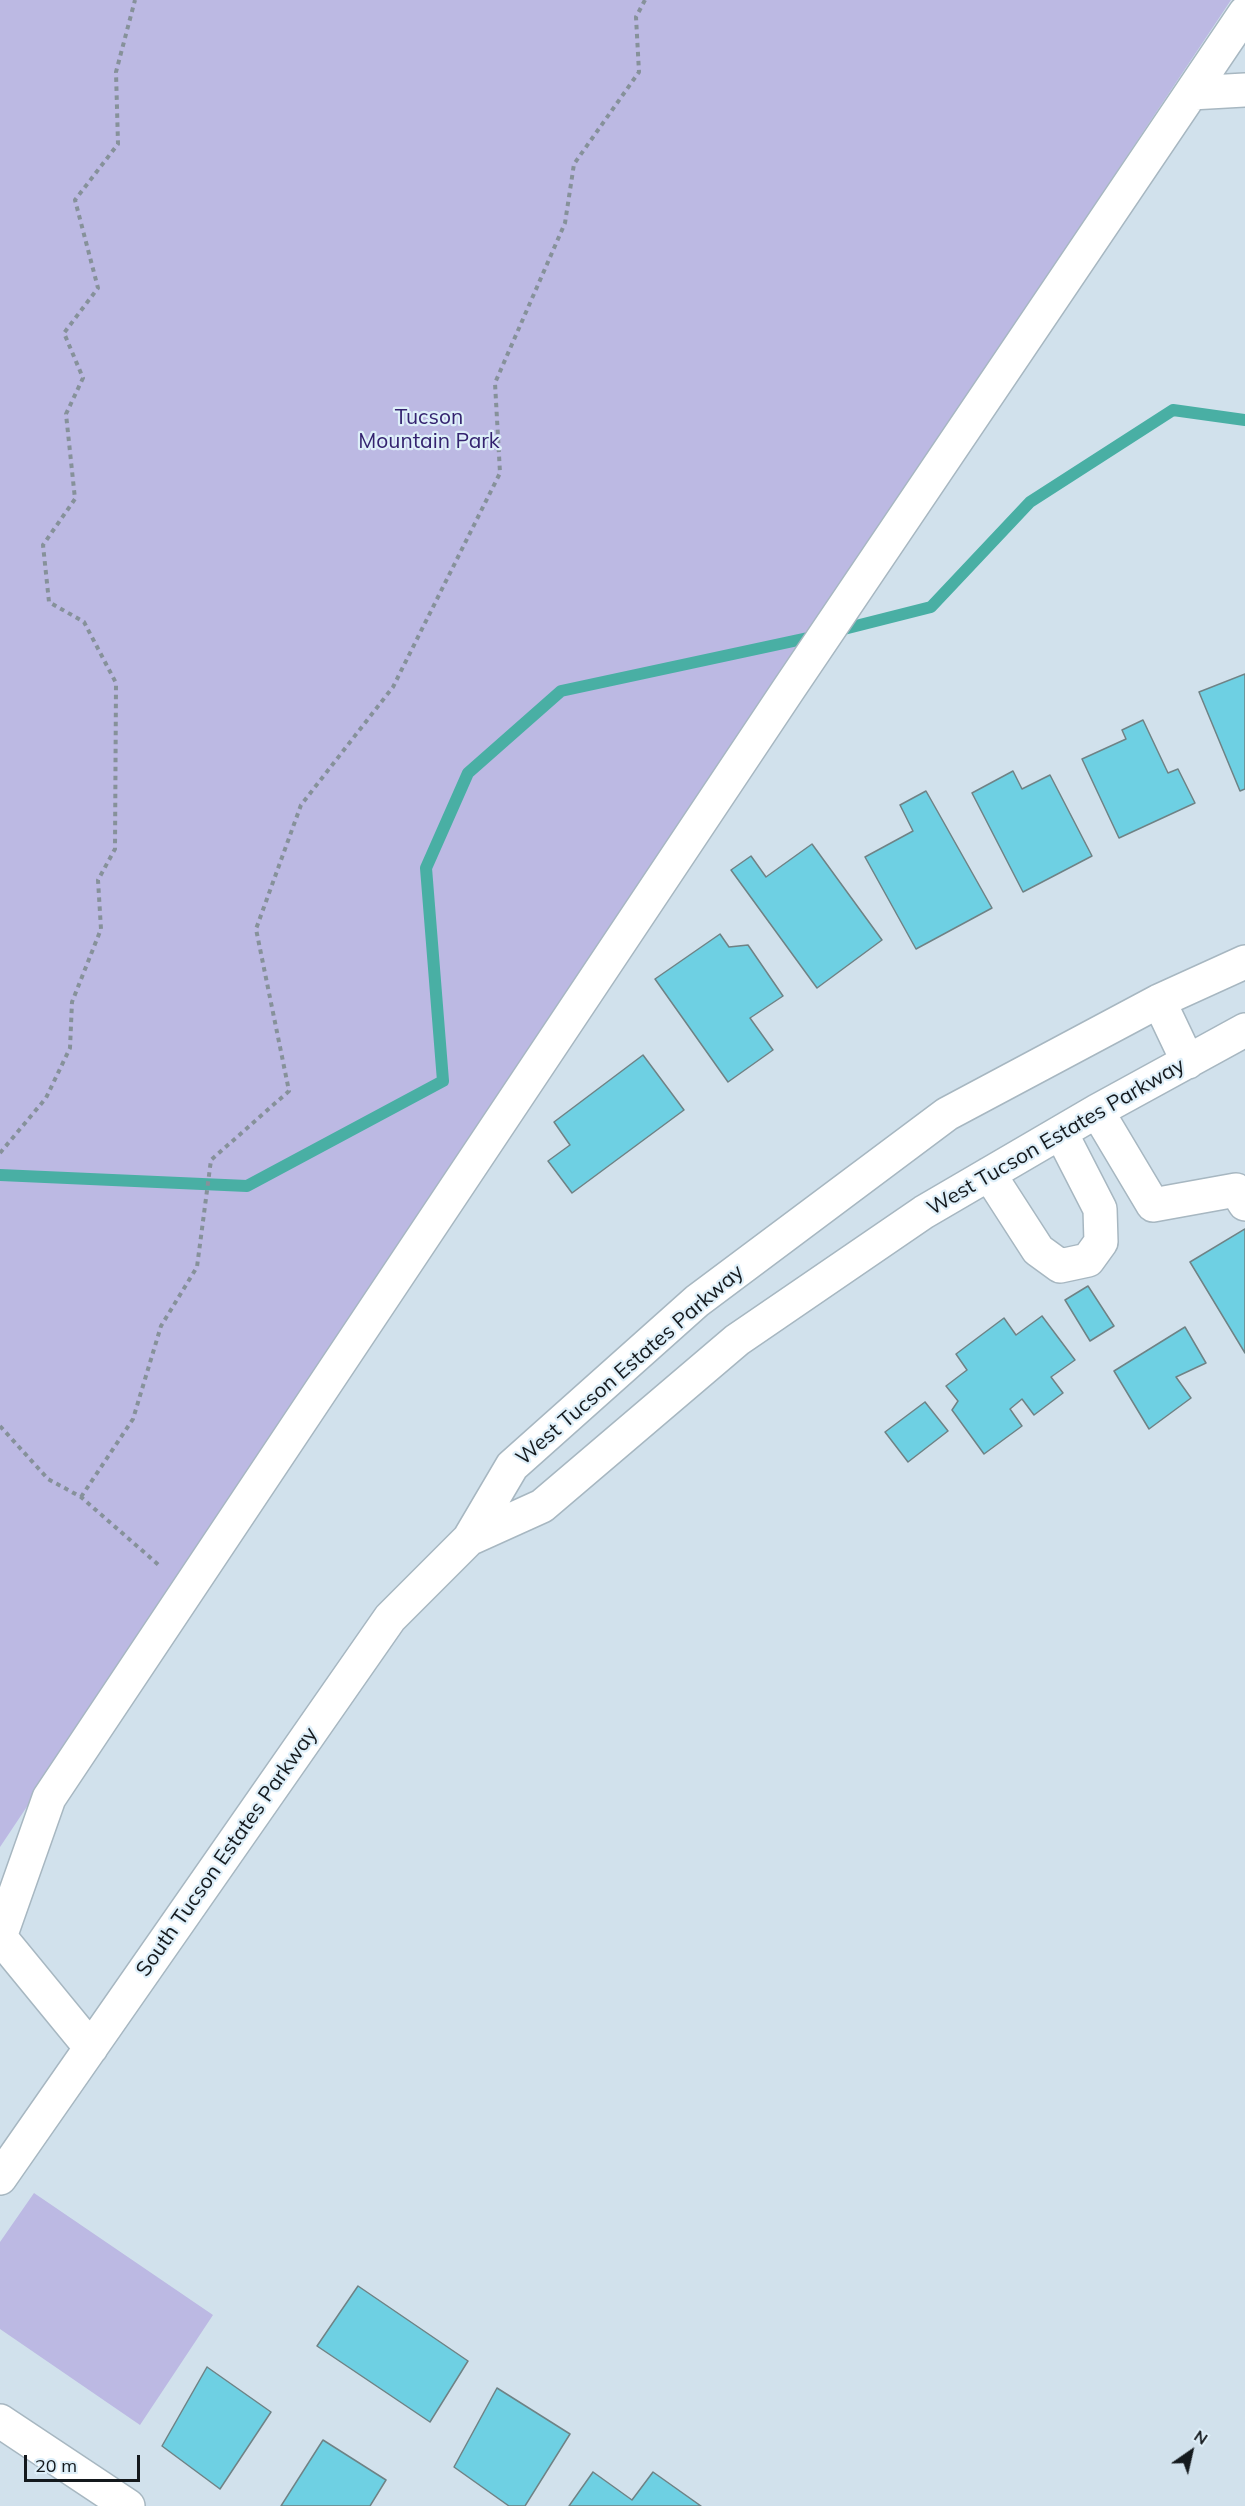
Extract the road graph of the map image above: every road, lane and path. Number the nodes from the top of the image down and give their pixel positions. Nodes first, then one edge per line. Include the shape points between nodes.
1 (135, 0) edge
2 (645, 0) edge
3 (1245, 13) edge
4 (1245, 90) edge
5 (1191, 93) junction
6 (1245, 962) edge
7 (1158, 1001) junction
8 (1245, 1030) edge
9 (1188, 1062) junction
10 (1097, 1111) junction
11 (1061, 1133) junction
12 (0, 1153) edge
13 (989, 1174) junction
14 (1245, 1204) edge
15 (0, 1426) edge
16 (81, 1497) junction
17 (469, 1539) junction
18 (186, 1590) junction
19 (91, 2048) junction
20 (0, 2178) edge
21 (0, 2421) edge
22 (128, 2506) edge

1 - 12 path via 116,72 118,144 75,200 98,288 64,333 83,378 66,414 75,499 43,545 49,602 84,622 116,683 115,849 98,880 101,929 72,1002 70,1048 46,1098
2 - 16 path via 636,17 639,72 574,164 565,223 495,383 500,473 393,687 301,805 256,929 289,1091 211,1160 197,1267 161,1326 133,1419
3 - 5 street
4 - 5 street
5 - 18 street
6 - 7 street, West Tucson Estates Parkway
7 - 9 street
7 - 17 street, West Tucson Estates Parkway via 947,1114 698,1301 512,1466
8 - 9 street, West Tucson Estates Parkway
9 - 10 street, West Tucson Estates Parkway
10 - 11 street, West Tucson Estates Parkway
10 - 14 street via 1153,1205 1236,1190
11 - 13 street, West Tucson Estates Parkway
11 - 13 street via 1100,1209 1101,1242 1088,1260 1060,1266 1038,1250
13 - 17 street, West Tucson Estates Parkway via 924,1212 737,1340 542,1506
15 - 16 path via 48,1479
16 - 18 path
17 - 19 street, South Tucson Estates Parkway via 390,1618
18 - 19 street via 49,1798 0,1937
19 - 20 street, South Tucson Estates Parkway
21 - 22 street

